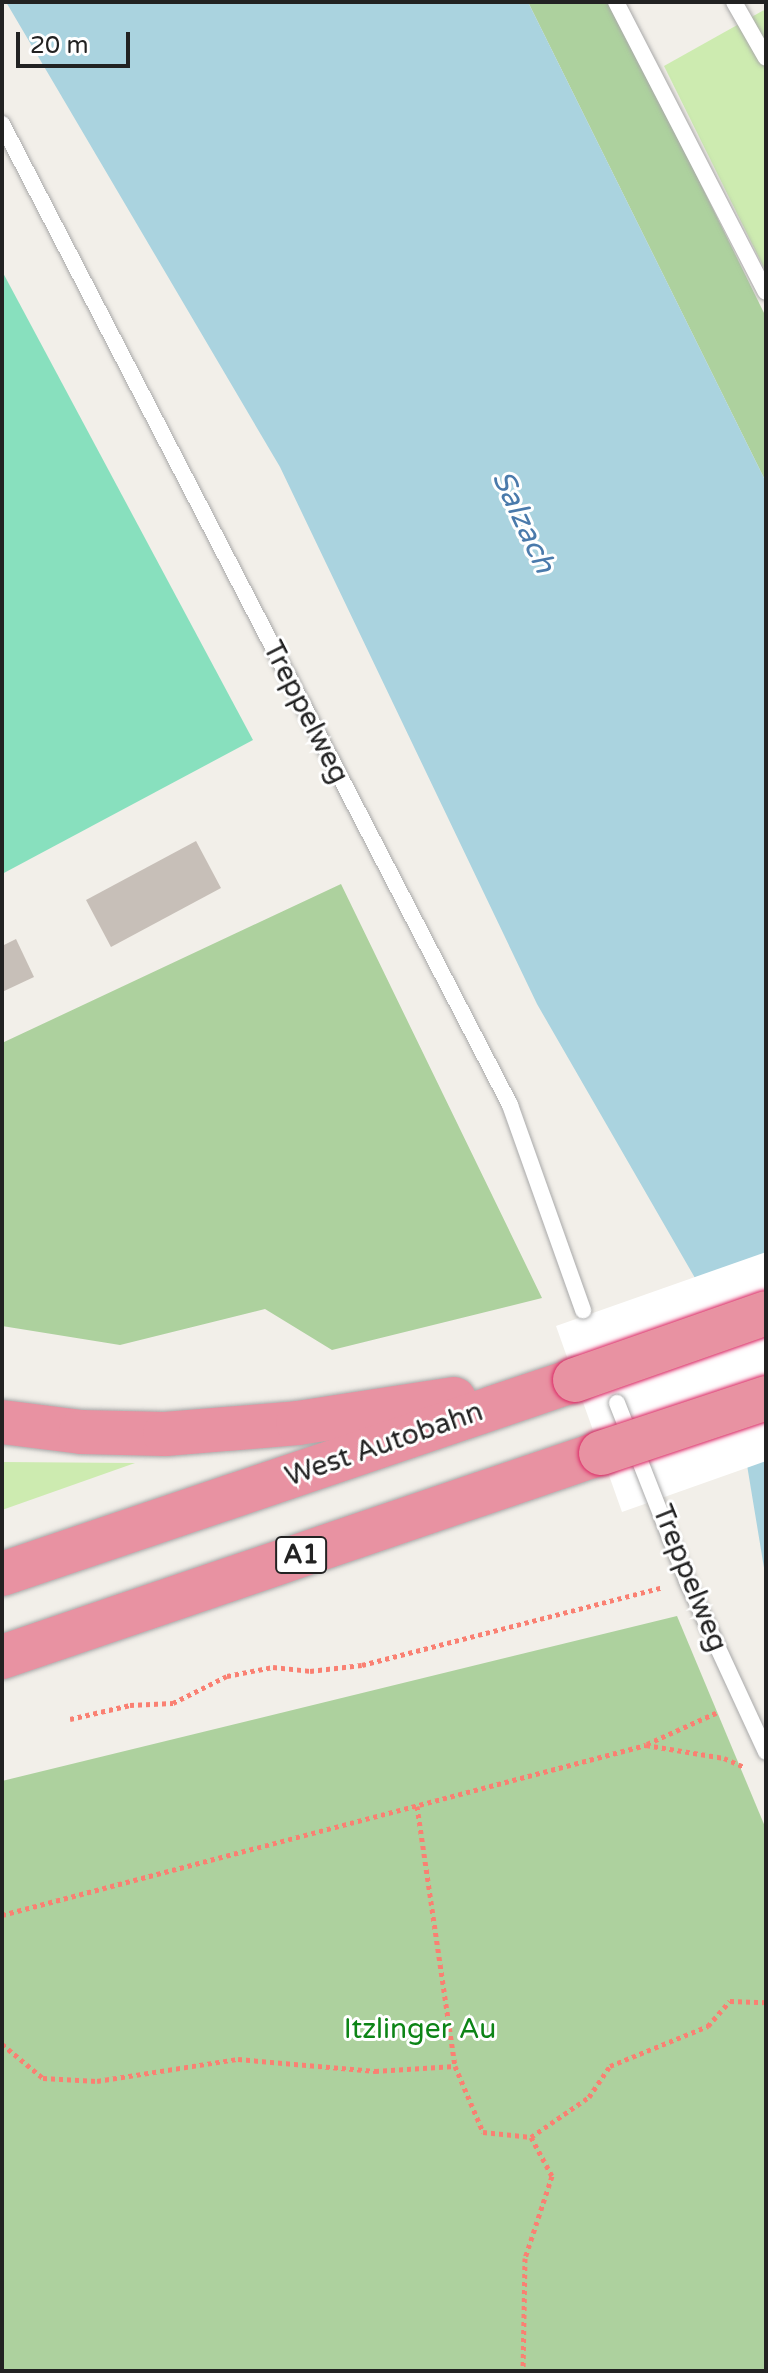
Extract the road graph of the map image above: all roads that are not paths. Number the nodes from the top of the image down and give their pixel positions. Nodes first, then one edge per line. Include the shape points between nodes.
1 (616, 2) edge
2 (734, 2) edge
3 (766, 58) edge
4 (2, 124) edge
5 (766, 292) edge
6 (583, 1310) dead end
7 (766, 1313) edge
8 (575, 1380) junction
9 (766, 1398) edge
10 (617, 1403) dead end
11 (2, 1422) edge
12 (2, 1574) edge
13 (2, 1657) edge
14 (766, 1752) edge

1 - 5 lane
2 - 3 lane
4 - 6 lane, Treppelweg via 510,1105
7 - 8 highway, West Autobahn, bridge
8 - 11 highway via 298,1423 165,1434 81,1432
8 - 12 highway, West Autobahn
9 - 13 highway, A1, bridge
10 - 14 lane, Treppelweg via 687,1581

